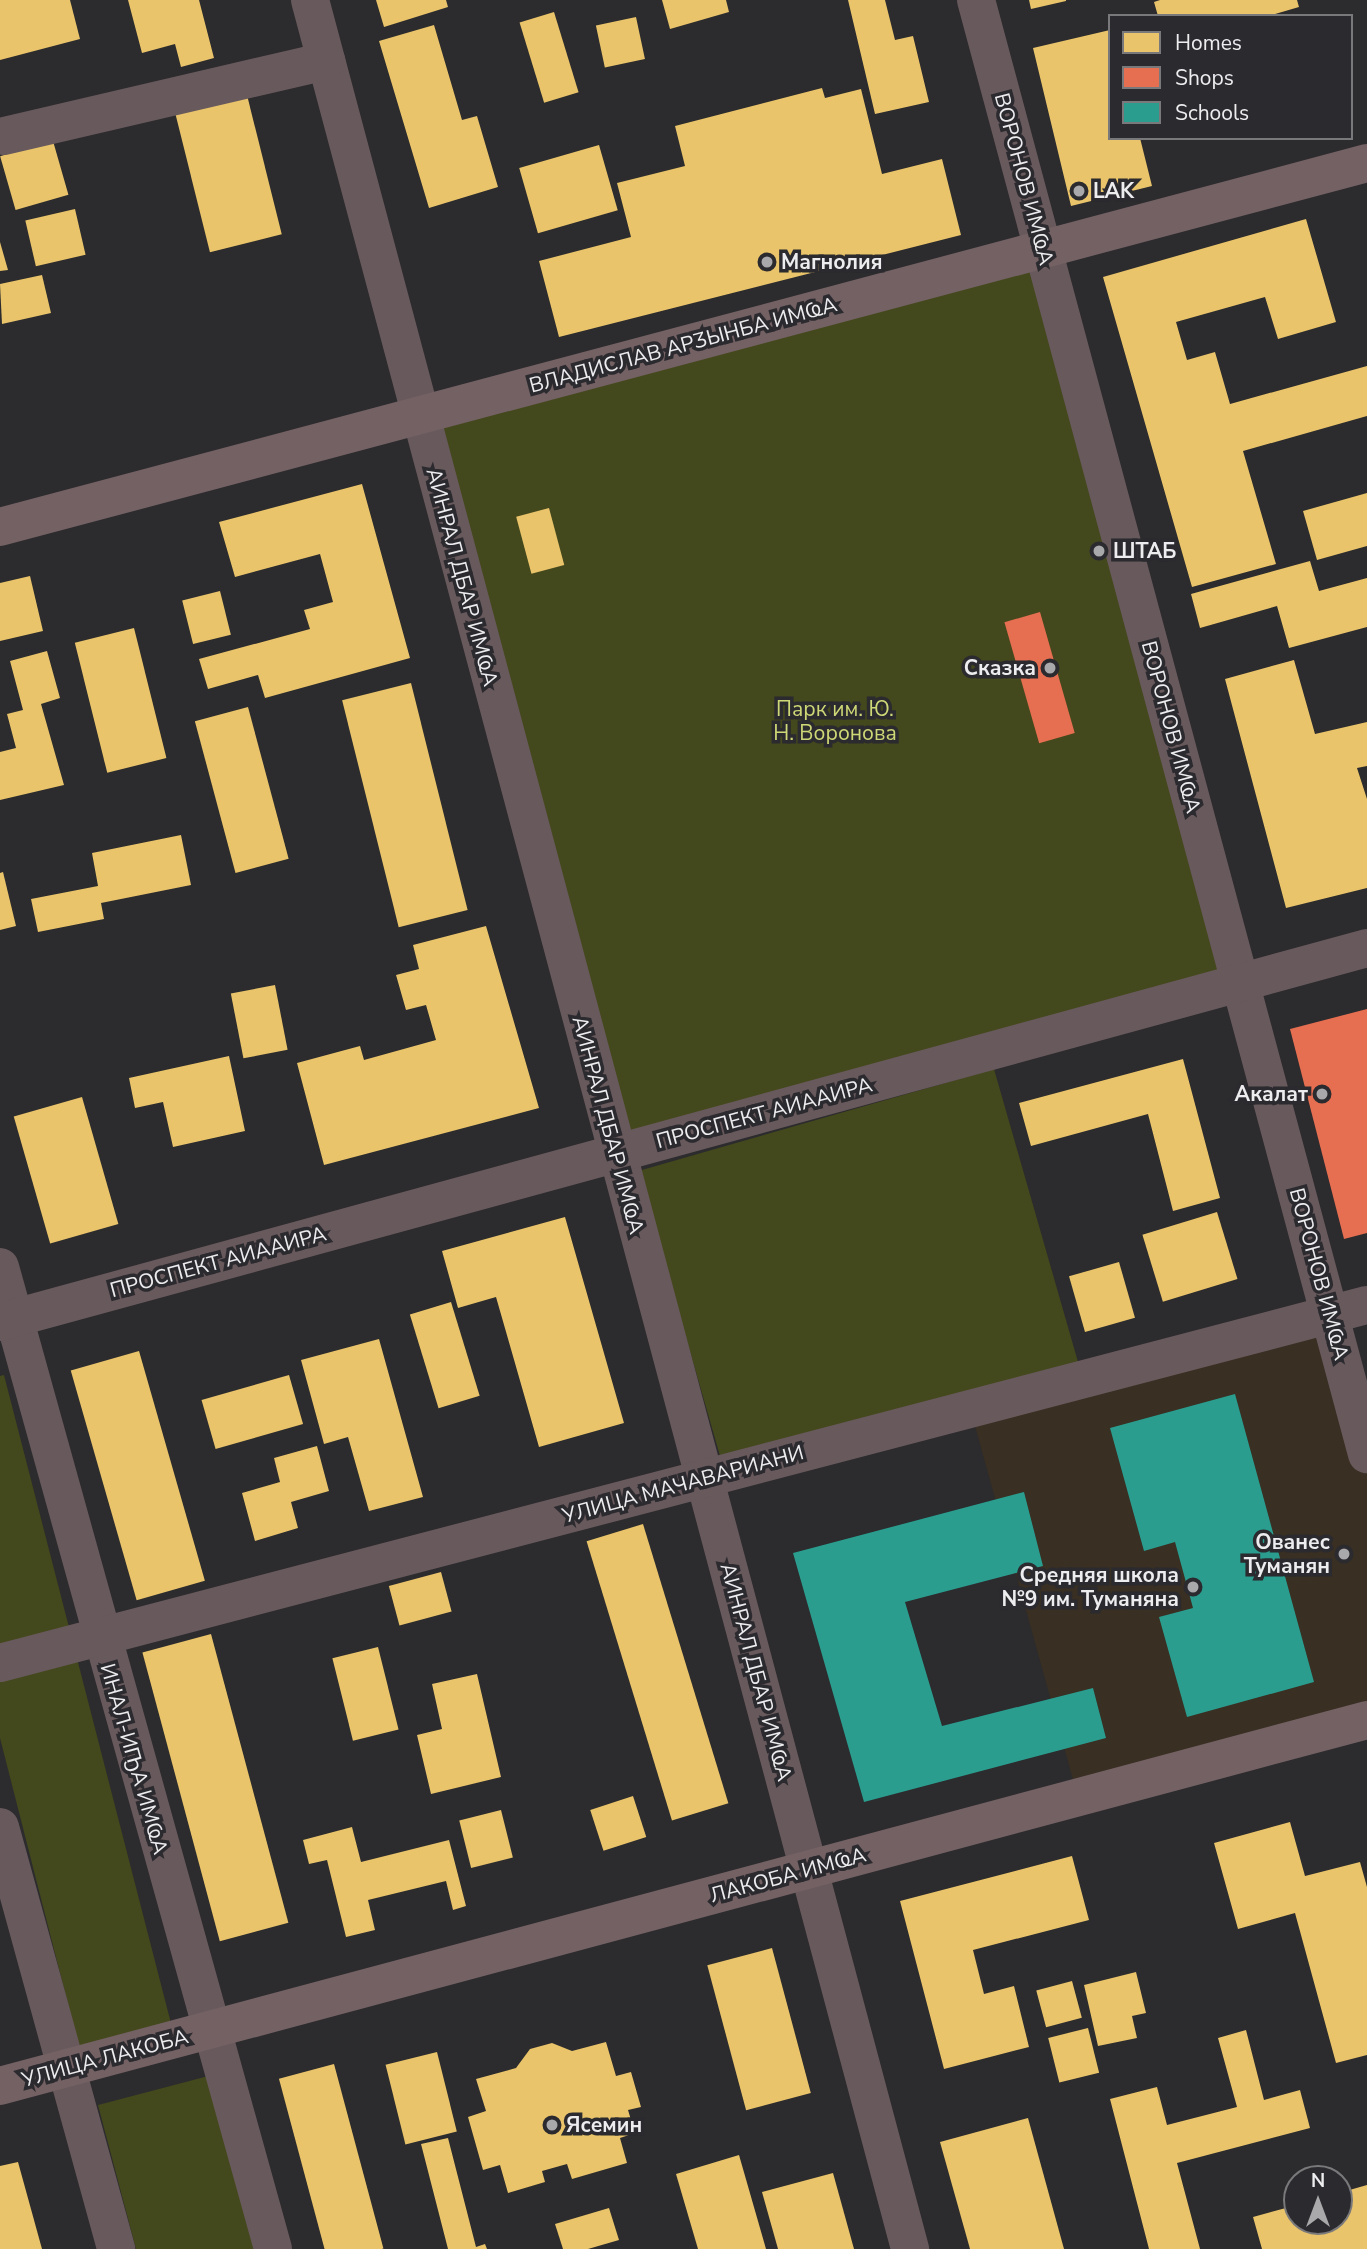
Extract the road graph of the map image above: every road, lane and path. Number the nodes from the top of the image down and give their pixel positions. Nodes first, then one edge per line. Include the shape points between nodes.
1 (310, 0) edge
2 (976, 0) edge
3 (326, 61) junction
4 (4, 136) dead end
5 (1367, 163) edge
6 (1042, 250) junction
7 (419, 416) junction
8 (0, 527) edge
9 (1367, 948) edge
10 (1240, 983) junction
11 (616, 1153) junction
12 (0, 1267) edge
13 (1367, 1305) edge
14 (1329, 1314) junction
15 (7, 1320) edge
16 (1367, 1454) edge
17 (704, 1478) junction
18 (100, 1636) junction
19 (0, 1663) edge
20 (1367, 1720) edge
21 (0, 1827) edge
22 (808, 1871) junction
23 (210, 2030) junction
24 (66, 2068) junction
25 (0, 2086) edge
26 (116, 2249) edge
27 (273, 2249) edge
28 (910, 2249) edge

1 - 3 street, АИНРАЛ ДБАР ИМҨА
2 - 6 street, ВОРОНОВ ИМҨА
3 - 4 street
3 - 7 street, АИНРАЛ ДБАР ИМҨА
5 - 6 main road, ВЛАДИСЛАВ АРӠЫНБА ИМҨА
6 - 7 main road, ВЛАДИСЛАВ АРӠЫНБА ИМҨА
6 - 10 street, ВОРОНОВ ИМҨА
7 - 8 main road, ВЛАДИСЛАВ АРӠЫНБА ИМҨА
7 - 11 street, АИНРАЛ ДБАР ИМҨА
9 - 10 street, ПРОСПЕКТ АИААИРА
10 - 11 street, ПРОСПЕКТ АИААИРА
10 - 14 street, ВОРОНОВ ИМҨА
11 - 15 street, ПРОСПЕКТ АИААИРА
11 - 17 street, АИНРАЛ ДБАР ИМҨА
12 - 15 street, ИНАЛ-ИҦА ИМҨА
13 - 14 street, УЛИЦА МАЧАВАРИАНИ
14 - 16 street, ВОРОНОВ ИМҨА
14 - 17 street, УЛИЦА МАЧАВАРИАНИ
15 - 18 street, ИНАЛ-ИҦА ИМҨА
17 - 18 street, УЛИЦА МАЧАВАРИАНИ
17 - 22 street, АИНРАЛ ДБАР ИМҨА
18 - 19 street, УЛИЦА МАЧАВАРИАНИ
18 - 23 street, ИНАЛ-ИҦА ИМҨА
20 - 22 main road, ЛАКОБА ИМҨА via 1077,1794
21 - 24 street
22 - 23 main road, ЛАКОБА ИМҨА
22 - 28 street, АИНРАЛ ДБАР ИМҨА
23 - 24 main road, УЛИЦА ЛАКОБА
23 - 27 street, ИНАЛ-ИҦА ИМҨА
24 - 25 main road, УЛИЦА ЛАКОБА
24 - 26 street

